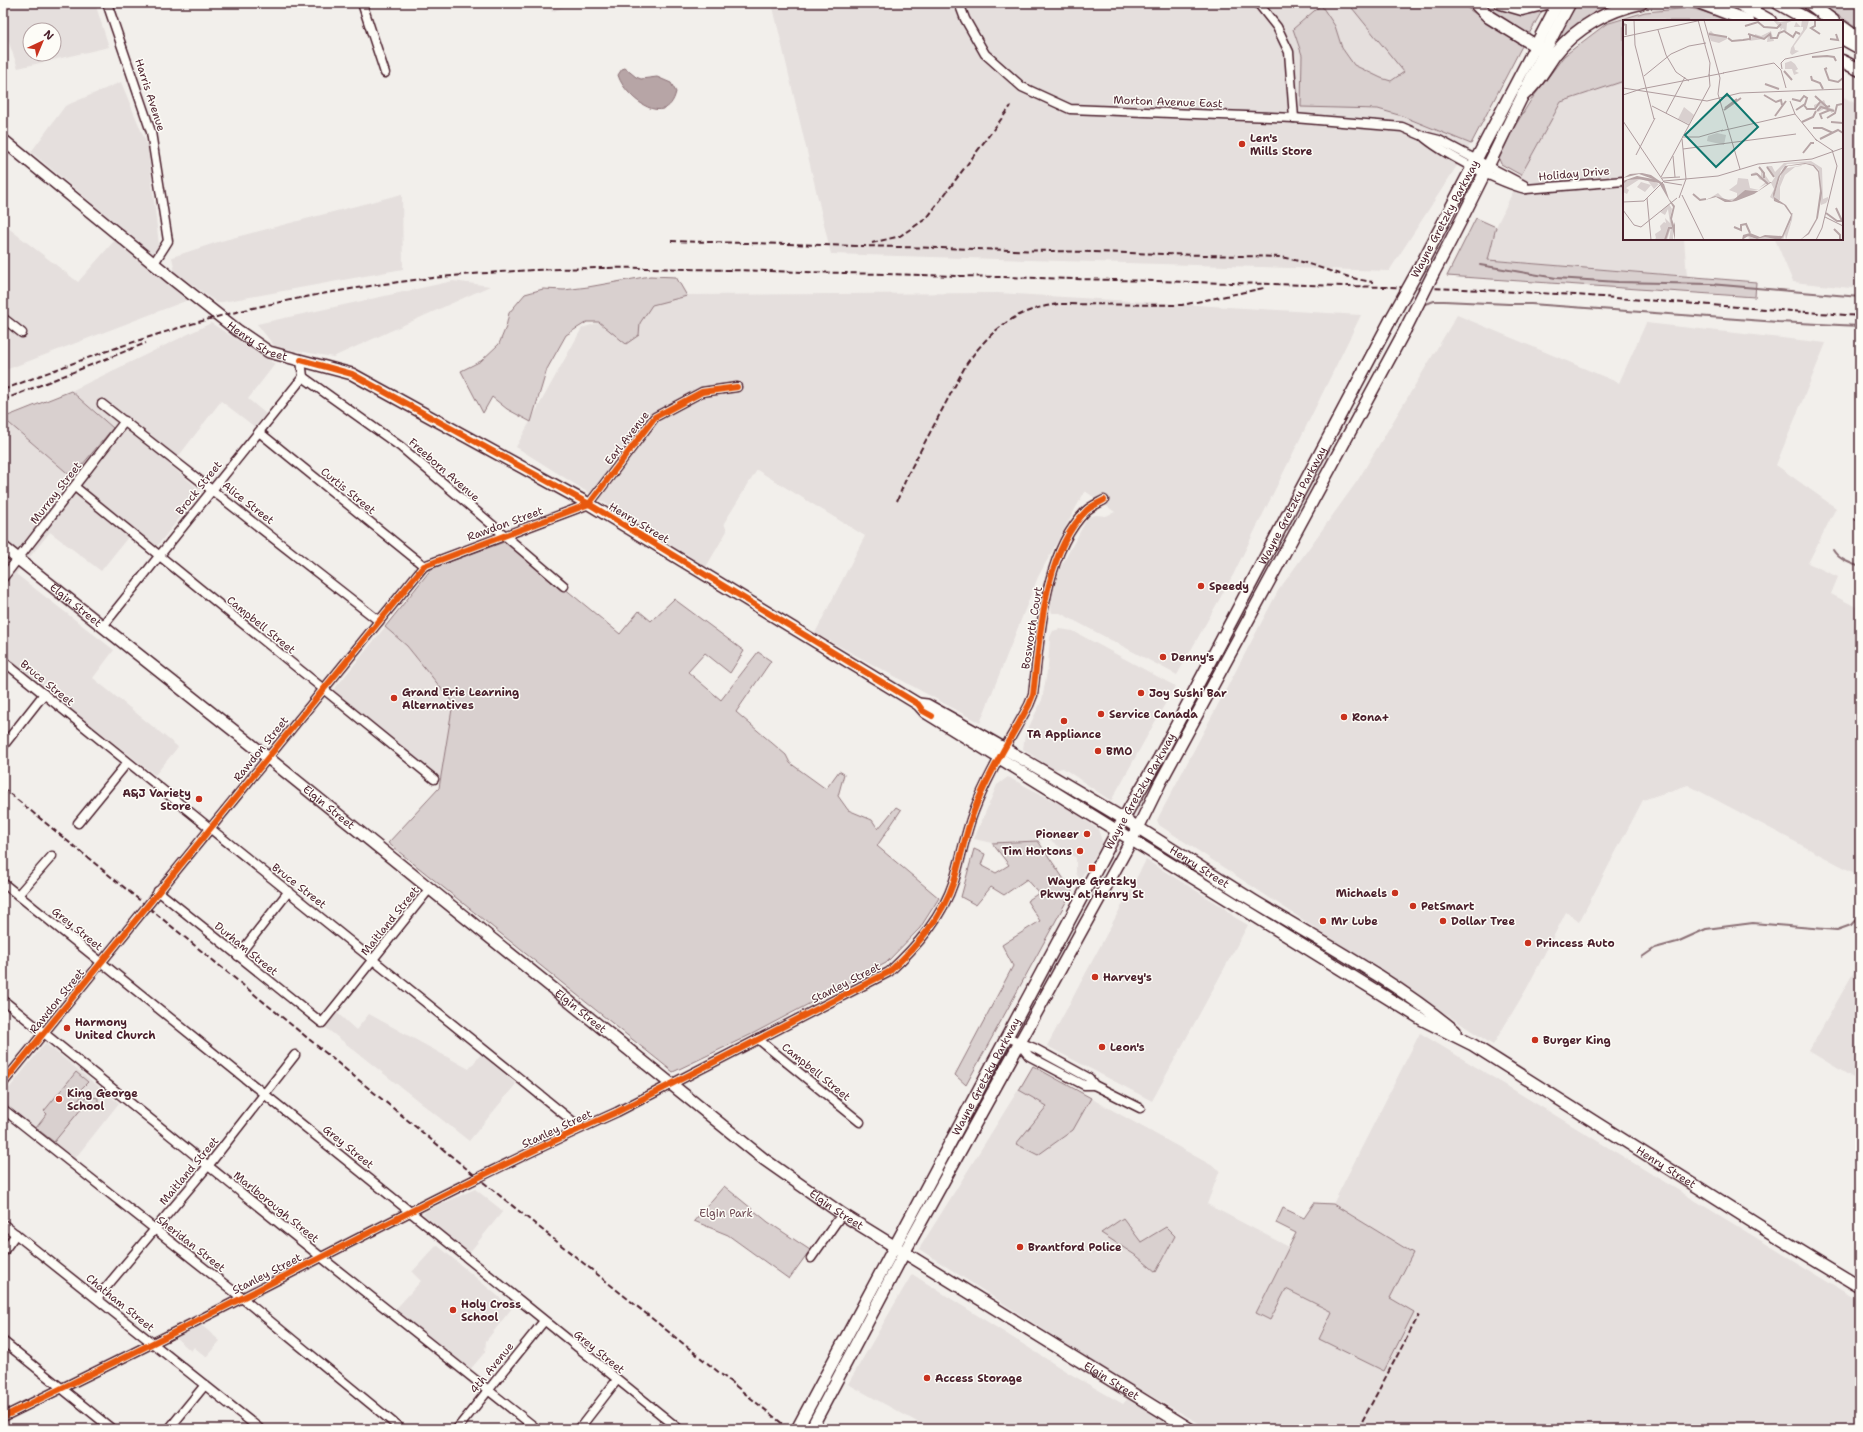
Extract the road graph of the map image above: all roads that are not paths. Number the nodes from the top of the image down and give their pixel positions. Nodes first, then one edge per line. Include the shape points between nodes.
1 (107, 3) edge
2 (362, 3) edge
3 (959, 3) edge
4 (1258, 3) edge
5 (1475, 3) edge
6 (1501, 3) edge
7 (1547, 3) edge
8 (1558, 3) edge
9 (1570, 3) edge
10 (1642, 3) edge
11 (1701, 3) edge
12 (1738, 3) edge
13 (1778, 3) edge
14 (1809, 3) edge
15 (1745, 20) edge
16 (1768, 20) edge
17 (1808, 20) edge
18 (1832, 20) edge
19 (1843, 28) edge
20 (1843, 39) edge
21 (1860, 40) edge
22 (1540, 48) junction
23 (1860, 48) edge
24 (1844, 62) edge
25 (1860, 70) edge
26 (385, 73) dead end
27 (1523, 95) junction
28 (1294, 118) junction
29 (3, 140) edge
30 (1474, 163) junction
31 (1486, 169) junction
32 (1623, 181) edge
33 (154, 263) junction
34 (3, 318) edge
35 (22, 333) dead end
36 (301, 360) junction
37 (303, 377) junction
38 (737, 387) dead end
39 (102, 404) dead end
40 (125, 421) junction
41 (259, 432) junction
42 (74, 487) junction
43 (213, 489) junction
44 (1104, 500) dead end
45 (589, 504) junction
46 (505, 537) junction
47 (3, 547) edge
48 (159, 555) junction
49 (19, 559) junction
50 (424, 566) junction
51 (3, 578) edge
52 (564, 586) dead end
53 (379, 620) junction
54 (103, 626) junction
55 (3, 661) edge
56 (323, 689) junction
57 (44, 694) junction
58 (918, 704) junction
59 (3, 746) edge
60 (1005, 749) junction
61 (267, 757) junction
62 (1000, 758) junction
63 (127, 763) junction
64 (434, 779) dead end
65 (1124, 819) junction
66 (78, 823) dead end
67 (209, 828) junction
68 (1138, 828) junction
69 (1117, 832) junction
70 (1131, 840) junction
71 (52, 856) dead end
72 (3, 883) edge
73 (430, 888) junction
74 (158, 891) junction
75 (289, 891) junction
76 (18, 895) junction
77 (238, 956) junction
78 (373, 959) junction
79 (101, 963) junction
80 (3, 1000) edge
81 (322, 1023) joint
82 (44, 1032) junction
83 (1007, 1037) junction
84 (758, 1039) junction
85 (1019, 1043) junction
86 (1473, 1045) junction
87 (295, 1055) dead end
88 (3, 1083) edge
89 (672, 1083) junction
90 (264, 1094) junction
91 (1140, 1108) dead end
92 (3, 1109) edge
93 (860, 1122) dead end
94 (581, 1128) junction
95 (208, 1166) junction
96 (411, 1212) junction
97 (842, 1214) junction
98 (3, 1224) edge
99 (154, 1230) junction
100 (16, 1234) junction
101 (900, 1250) junction
102 (3, 1252) edge
103 (321, 1257) junction
104 (811, 1258) dead end
105 (1860, 1287) edge
106 (97, 1298) junction
107 (242, 1298) junction
108 (544, 1321) junction
109 (3, 1341) edge
110 (152, 1342) junction
111 (617, 1380) junction
112 (205, 1385) junction
113 (61, 1388) junction
114 (488, 1391) junction
115 (3, 1417) edge
116 (812, 1426) edge
117 (112, 1429) edge
118 (169, 1429) edge
119 (260, 1429) edge
120 (401, 1429) edge
121 (457, 1429) edge
122 (537, 1429) edge
123 (579, 1429) edge
124 (679, 1429) edge
125 (797, 1429) edge
126 (1190, 1429) edge

1 - 33 street, Harris Avenue via 151,132 168,241
2 - 26 street
3 - 28 street, Morton Avenue East via 985,54 1022,87 1070,109
4 - 28 street via 1278,27 1289,52
5 - 22 highway via 1489,17
6 - 7 highway via 1522,9
8 - 22 main road, Wayne Gretzky Parkway
9 - 22 main road, Wayne Gretzky Parkway
10 - 27 highway via 1615,11 1583,28 1556,53 1532,88
11 - 15 highway
12 - 16 highway
13 - 17 highway
14 - 18 highway
19 - 21 highway
20 - 23 highway
22 - 27 main road, Wayne Gretzky Parkway
22 - 30 main road, Wayne Gretzky Parkway
24 - 25 highway
27 - 31 main road, Wayne Gretzky Parkway
28 - 30 street, Morton Avenue East via 1402,127 1439,140
29 - 33 main road, Henry Street
30 - 31 street, Morton Avenue East
30 - 65 main road, Wayne Gretzky Parkway, bridge via 1166,745
31 - 32 street, Holiday Drive via 1524,185 1526,190
31 - 68 main road, Wayne Gretzky Parkway, bridge via 1404,330
33 - 36 main road, Henry Street via 236,330 269,352
34 - 35 street
36 - 37 street
36 - 45 main road, Henry Street via 352,374
37 - 41 street, Brock Street
37 - 46 street, Freeborn Avenue via 401,447
38 - 45 street, Earl Avenue via 702,392 655,416
39 - 40 street, Alice Street
40 - 42 street, Murray Street
40 - 43 street, Alice Street
41 - 43 street, Brock Street
41 - 50 street, Curtis Street
42 - 48 street, Campbell Street
42 - 49 street, Murray Street
43 - 48 street, Brock Street
43 - 53 street, Alice Street
44 - 60 street, Bosworth Court via 1087,510 1073,528 1059,556 1042,619 1033,695
45 - 46 street, Rawdon Street
45 - 58 main road, Henry Street
46 - 50 street, Rawdon Street
46 - 52 street, Freeborn Avenue
47 - 49 main road, Elgin Street
48 - 54 street, Brock Street
48 - 56 street, Campbell Street
49 - 51 street, Murray Street
49 - 54 main road, Elgin Street
50 - 53 street, Rawdon Street
53 - 56 street, Rawdon Street
54 - 61 main road, Elgin Street
55 - 57 street, Bruce Street
56 - 61 street, Rawdon Street
56 - 64 street, Campbell Street
57 - 59 street
57 - 63 street, Bruce Street
58 - 60 main road, Henry Street via 927,705
58 - 62 main road, Henry Street via 923,711
60 - 62 street, Stanley Street
60 - 65 main road, Henry Street
61 - 67 street, Rawdon Street
61 - 73 main road, Elgin Street
62 - 69 main road, Henry Street
62 - 84 street, Stanley Street via 974,811 954,883 940,913 910,953 889,972
63 - 66 street
63 - 67 street, Bruce Street
65 - 68 main road, Henry Street
65 - 69 main road, Wayne Gretzky Parkway
67 - 74 street, Rawdon Street
67 - 75 street, Bruce Street
68 - 70 main road, Wayne Gretzky Parkway
68 - 86 main road, Henry Street via 1333,947 1430,1010
69 - 70 main road, Henry Street
69 - 83 main road, Wayne Gretzky Parkway
70 - 85 main road, Wayne Gretzky Parkway
70 - 86 main road, Henry Street via 1423,1020
71 - 76 street
72 - 76 street, Grey Street
73 - 78 street, Maitland Street
73 - 89 main road, Elgin Street
74 - 77 street, Durham Street
74 - 79 street, Rawdon Street
75 - 77 street
75 - 78 street, Bruce Street
76 - 79 street, Grey Street
77 - 81 street, Durham Street
78 - 81 street, Maitland Street
78 - 94 street, Bruce Street
79 - 82 street, Rawdon Street
79 - 90 street, Grey Street
80 - 82 street, Marlborough Street
82 - 88 street, Rawdon Street
82 - 95 street, Marlborough Street
83 - 85 street
83 - 101 main road, Wayne Gretzky Parkway
84 - 89 street, Stanley Street
84 - 93 street, Campbell Street
85 - 91 street via 1034,1048 1089,1078 1094,1085
85 - 101 main road, Wayne Gretzky Parkway
86 - 105 main road, Henry Street
87 - 90 street, Maitland Street
89 - 94 street, Stanley Street
89 - 97 main road, Elgin Street via 765,1160
90 - 95 street, Maitland Street
90 - 96 street, Grey Street
92 - 99 street, Sheridan Street
94 - 96 street, Stanley Street
95 - 99 street, Maitland Street
95 - 103 street, Marlborough Street
96 - 103 street, Stanley Street
96 - 108 street, Grey Street
97 - 101 main road, Elgin Street
97 - 104 street
98 - 100 street, Chatham Street
99 - 106 street, Maitland Street
99 - 107 street, Sheridan Street
100 - 102 street
100 - 106 street, Chatham Street
101 - 116 main road, Wayne Gretzky Parkway
101 - 125 main road, Wayne Gretzky Parkway
101 - 126 main road, Elgin Street
103 - 107 street, Stanley Street
103 - 114 street, Marlborough Street
106 - 110 street, Chatham Street
107 - 110 street, Stanley Street
107 - 120 street, Sheridan Street
108 - 111 street, Grey Street
108 - 114 street, 4th Avenue
109 - 113 street
110 - 112 street, Chatham Street
110 - 113 street, Stanley Street
111 - 123 street
111 - 124 street, Grey Street
112 - 118 street
112 - 119 street, Chatham Street
113 - 115 street, Stanley Street
113 - 117 street
114 - 121 street, 4th Avenue
114 - 122 street, Marlborough Street

